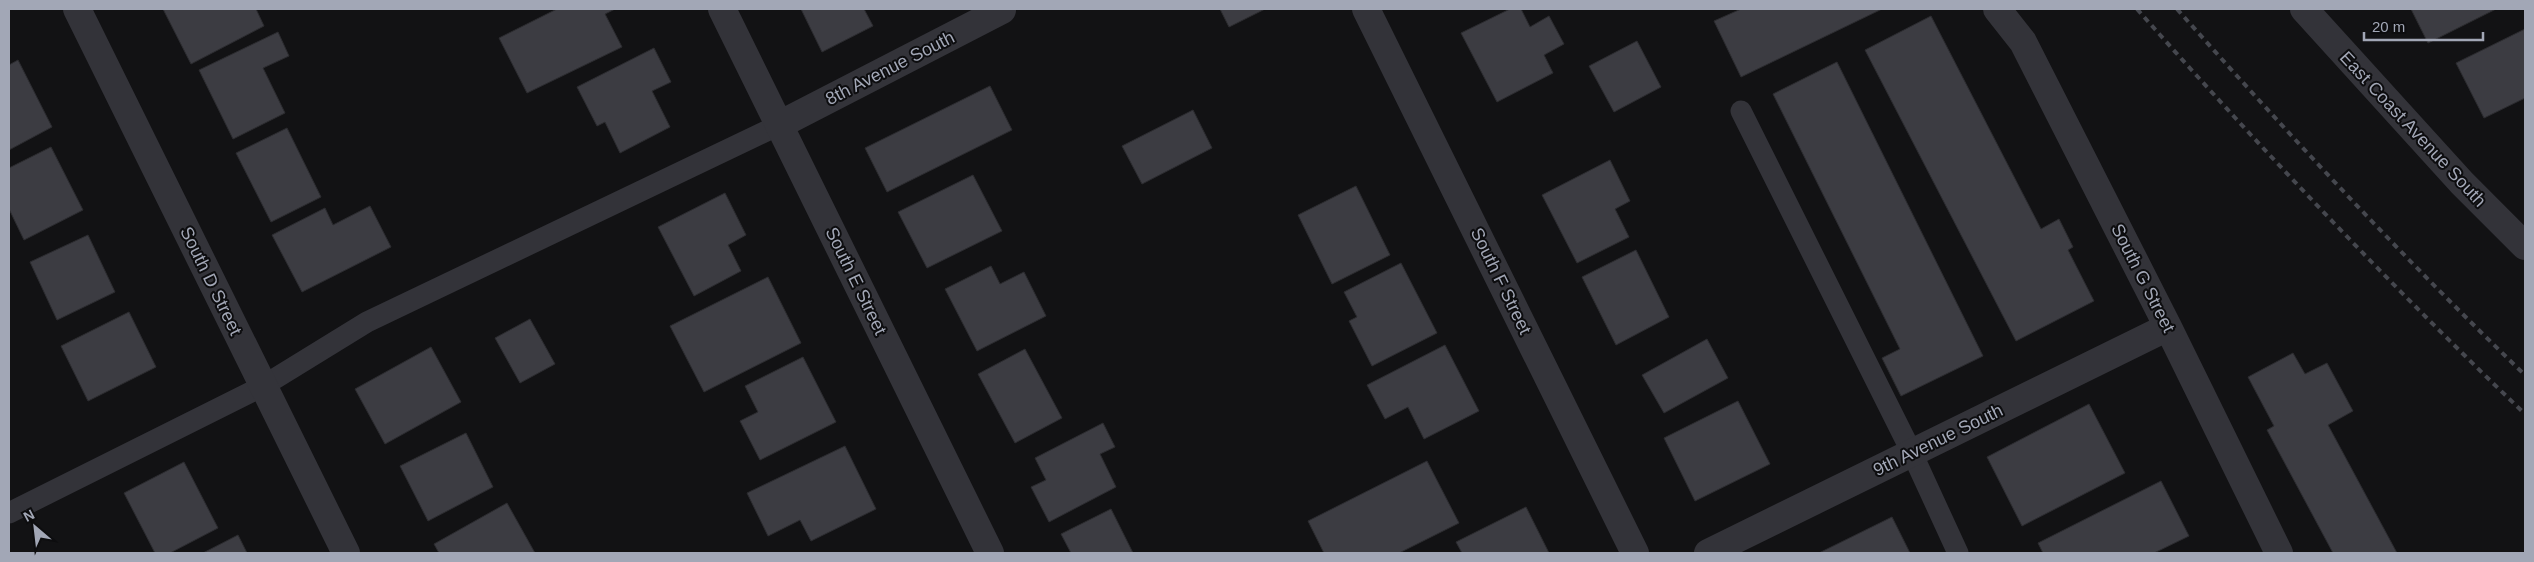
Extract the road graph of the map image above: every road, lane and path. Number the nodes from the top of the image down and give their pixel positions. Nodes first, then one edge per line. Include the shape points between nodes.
1 (77, 9) edge
2 (722, 9) edge
3 (1366, 9) edge
4 (1997, 9) edge
5 (2304, 9) edge
6 (1002, 10) dead end
7 (1741, 111) dead end
8 (779, 125) junction
9 (2525, 246) edge
10 (2168, 327) junction
11 (263, 386) junction
12 (1912, 453) junction
13 (9, 513) edge
14 (346, 553) edge
15 (990, 553) edge
16 (1635, 553) edge
17 (1708, 553) edge
18 (1958, 553) edge
19 (2279, 553) edge

1 - 11 street, South D Street
2 - 8 street, South E Street
3 - 16 street, South F Street
4 - 10 street, South G Street via 2023,42
5 - 9 street, East Coast Avenue South via 2462,183
6 - 8 street, 8th Avenue South
7 - 12 lane
8 - 11 lane via 367,322
8 - 15 street, South E Street
10 - 12 street, 9th Avenue South
10 - 19 street, South G Street
11 - 13 lane
11 - 14 street, South D Street
12 - 17 street, 9th Avenue South
12 - 18 lane

